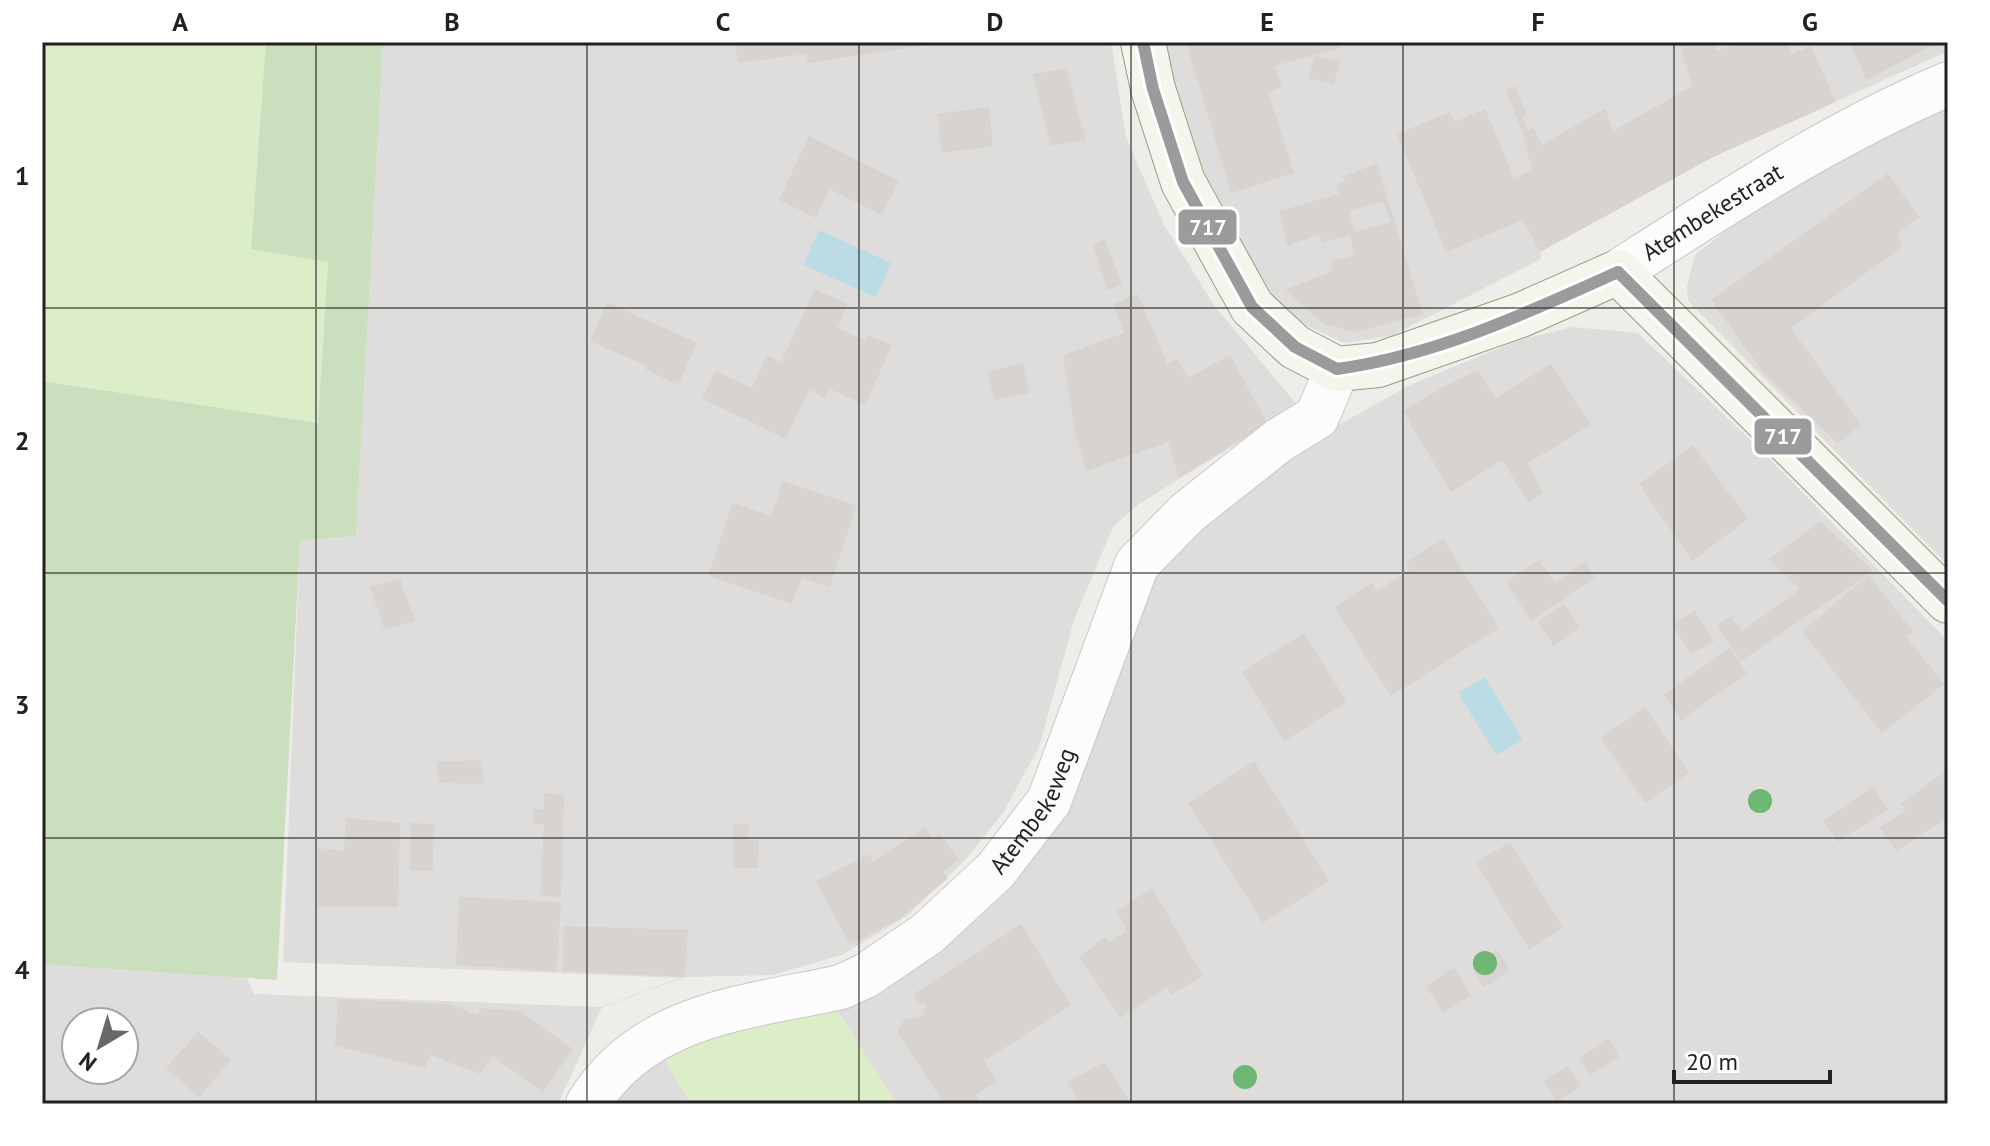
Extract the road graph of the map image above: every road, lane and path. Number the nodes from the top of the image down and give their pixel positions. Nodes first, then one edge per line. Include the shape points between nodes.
1 (1143, 42) edge
2 (1948, 84) edge
3 (1618, 272) junction
4 (1337, 369) junction
5 (1948, 601) edge
6 (588, 1104) edge

1 - 4 street via 1183,182 1252,307 1295,347
2 - 3 street, Atembekestraat via 1910,99 1734,197
3 - 4 street, Atembekestraat via 1521,315 1378,365
3 - 5 street
4 - 6 street, Atembekeweg via 1317,417 1187,513 1137,564 1049,801 996,870 927,934 865,976 841,987 677,1025 637,1050 602,1082

